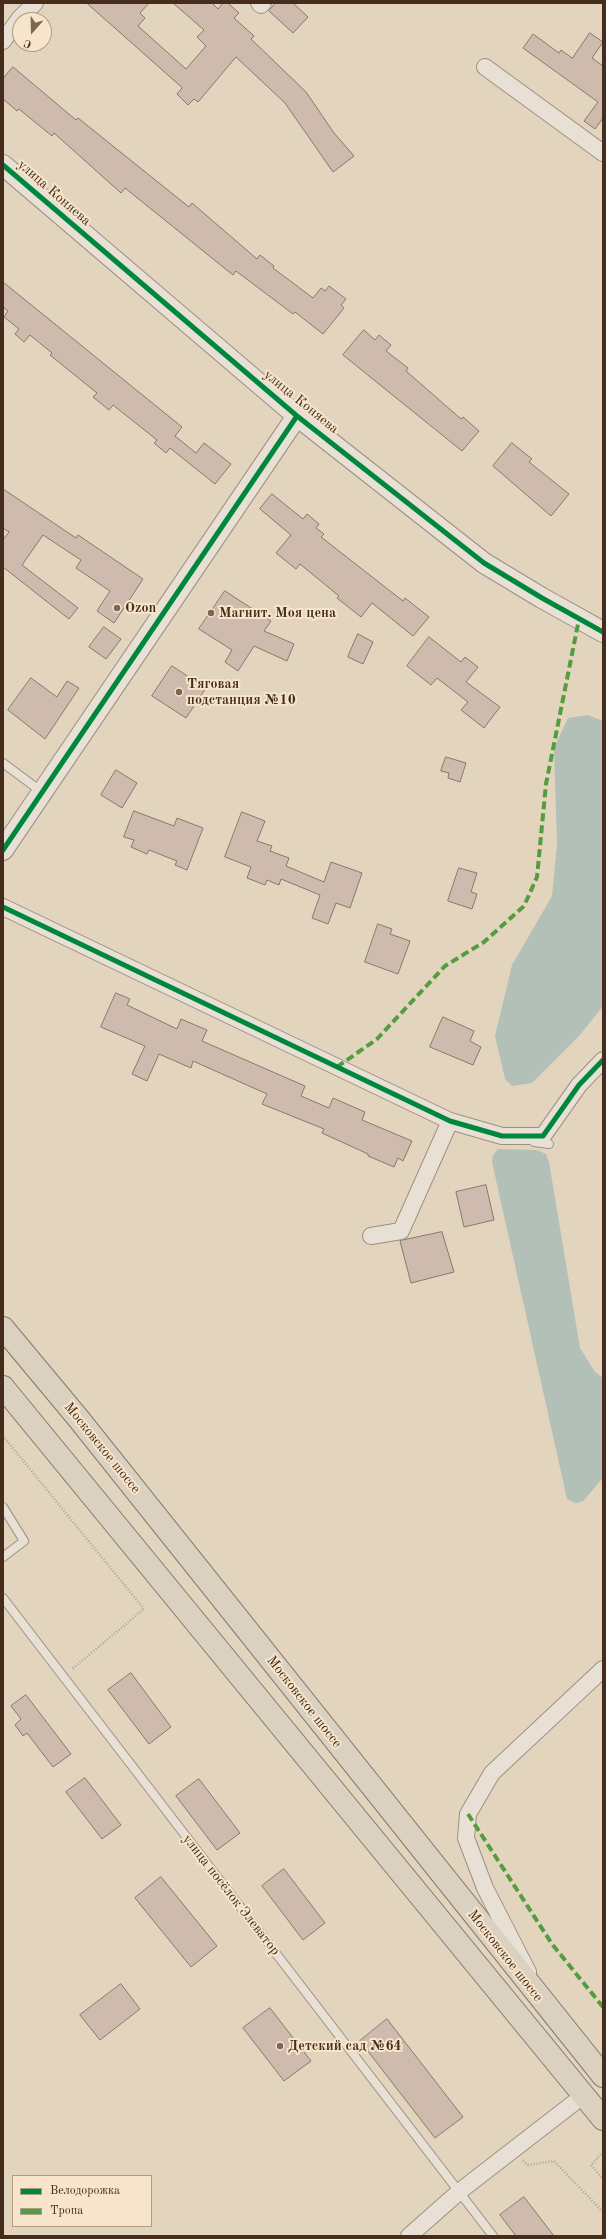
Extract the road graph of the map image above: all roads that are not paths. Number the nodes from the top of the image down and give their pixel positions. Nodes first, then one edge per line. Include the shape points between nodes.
1 (35, 3) edge
2 (259, 3) edge
3 (262, 3) edge
4 (3, 41) edge
5 (485, 67) dead end
6 (603, 153) edge
7 (3, 165) edge
8 (297, 416) junction
9 (603, 632) edge
10 (3, 763) edge
11 (42, 792) junction
12 (3, 850) edge
13 (3, 907) edge
14 (603, 1060) edge
15 (450, 1121) junction
16 (502, 1136) junction
17 (549, 1144) dead end
18 (371, 1236) dead end
19 (3, 1328) edge
20 (3, 1387) edge
21 (3, 1507) edge
22 (3, 1557) edge
23 (3, 1598) edge
24 (603, 1670) edge
25 (547, 2009) junction
26 (603, 2076) edge
27 (584, 2095) junction
28 (603, 2119) edge
29 (460, 2191) junction
30 (409, 2236) edge
31 (493, 2236) edge

1 - 4 street
2 - 3 street
5 - 6 street
7 - 8 street, улица Коняева
8 - 9 street, улица Коняева via 484,563
8 - 11 street
10 - 11 lane
11 - 12 street
13 - 15 street
14 - 16 street via 579,1085 543,1136
15 - 16 street
15 - 18 street via 400,1231
16 - 17 lane
19 - 25 highway, Московское шоссе via 78,1418
20 - 27 highway, Московское шоссе
21 - 22 lane via 24,1541
23 - 29 lane, улица посёлок Элеватор
24 - 25 street via 492,1774 468,1814 466,1838 485,1888
25 - 26 highway, Московское шоссе
27 - 28 highway, Московское шоссе
27 - 29 street
29 - 30 street
29 - 31 lane, улица посёлок Элеватор

